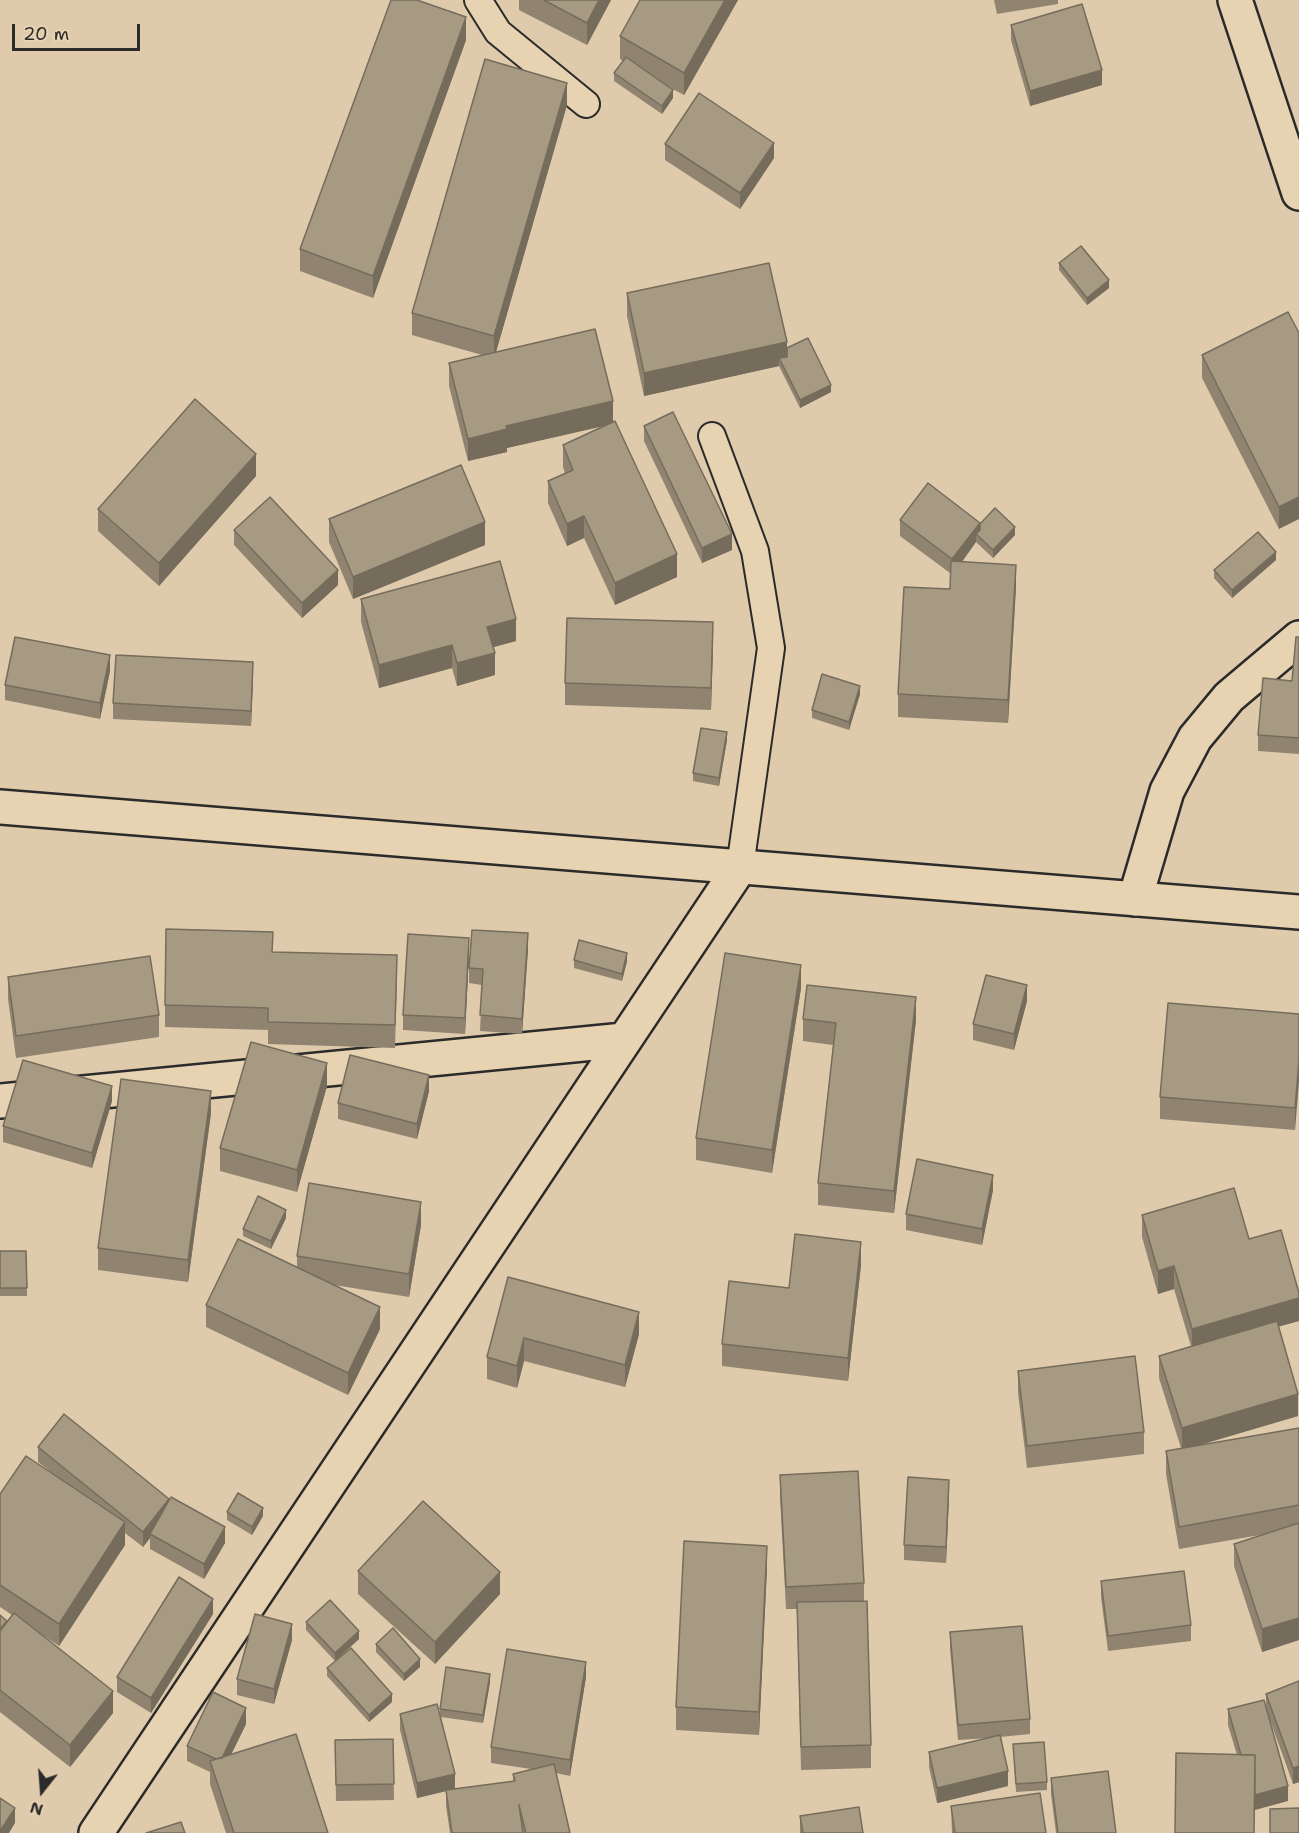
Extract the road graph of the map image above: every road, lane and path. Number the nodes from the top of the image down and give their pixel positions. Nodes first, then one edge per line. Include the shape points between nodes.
1 (478, 0) edge
2 (1235, 0) edge
3 (586, 104) dead end
4 (1299, 193) edge
5 (712, 436) dead end
6 (1299, 639) edge
7 (0, 807) edge
8 (740, 867) junction
9 (1134, 899) junction
10 (1299, 912) edge
11 (624, 1040) junction
12 (0, 1101) edge
13 (96, 1833) edge

1 - 3 lane via 498,32
2 - 4 street
5 - 8 lane via 755,551 771,648
6 - 9 street via 1229,697 1195,738 1167,791
7 - 8 street
8 - 9 street
8 - 11 street
9 - 10 street
11 - 12 street
11 - 13 street

